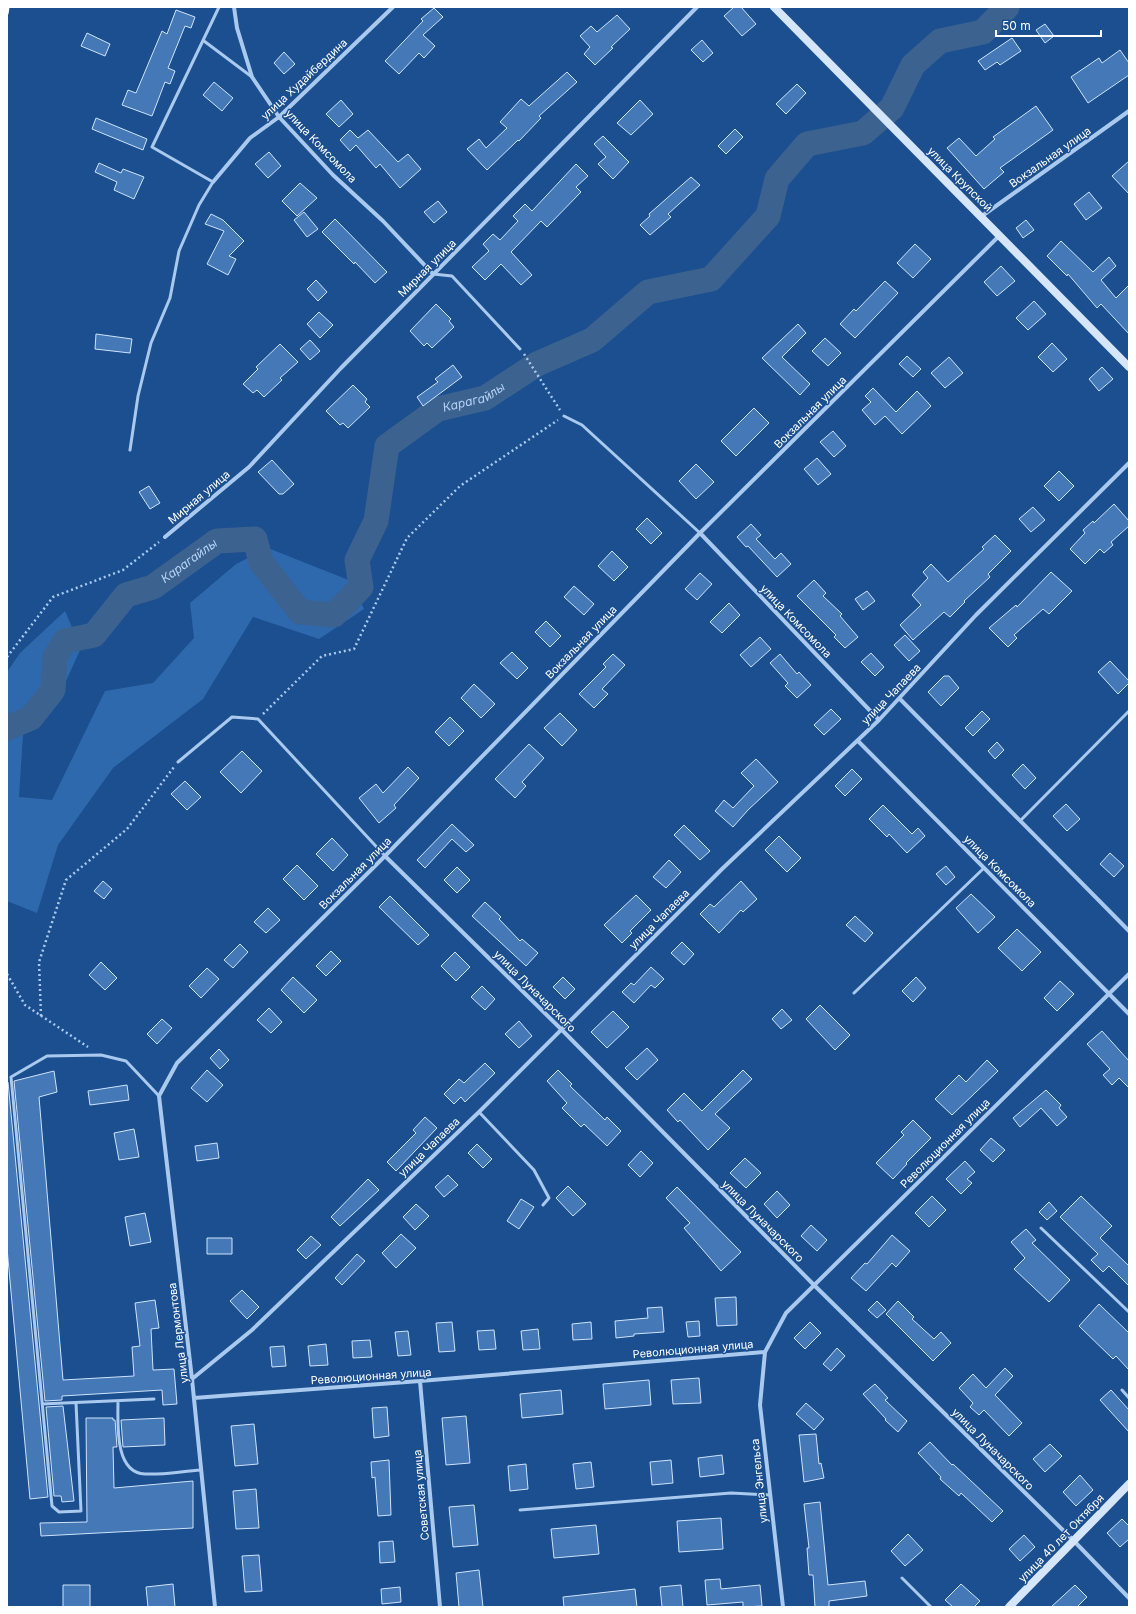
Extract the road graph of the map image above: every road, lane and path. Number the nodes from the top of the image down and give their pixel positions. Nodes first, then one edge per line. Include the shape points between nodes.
1 (219, 7) edge
2 (234, 7) edge
3 (393, 7) edge
4 (697, 7) edge
5 (774, 7) edge
6 (204, 41) junction
7 (252, 77) junction
8 (1129, 111) edge
9 (279, 117) junction
10 (213, 182) junction
11 (982, 216) junction
12 (1000, 235) junction
13 (434, 274) junction
14 (520, 349) joint
15 (1129, 367) edge
16 (564, 416) junction
17 (130, 450) dead end
18 (1129, 463) edge
19 (700, 533) junction
20 (165, 537) joint
21 (7, 656) edge
22 (900, 699) junction
23 (1129, 711) edge
24 (258, 719) junction
25 (879, 720) junction
26 (858, 741) junction
27 (178, 762) joint
28 (1020, 821) junction
29 (385, 856) junction
30 (984, 868) junction
31 (1129, 931) edge
32 (7, 974) edge
33 (1129, 974) edge
34 (854, 993) dead end
35 (1109, 994) junction
36 (1129, 1014) edge
37 (42, 1016) junction
38 (562, 1029) junction
39 (101, 1054) junction
40 (159, 1096) junction
41 (479, 1112) junction
42 (543, 1205) dead end
43 (1041, 1228) dead end
44 (814, 1285) junction
45 (1129, 1312) edge
46 (765, 1352) junction
47 (192, 1379) junction
48 (420, 1381) junction
49 (1122, 1390) dead end
50 (194, 1398) junction
51 (1129, 1398) edge
52 (154, 1399) dead end
53 (118, 1401) junction
54 (42, 1404) junction
55 (76, 1404) junction
56 (201, 1470) junction
57 (1129, 1484) edge
58 (770, 1495) junction
59 (520, 1510) dead end
60 (1074, 1541) junction
61 (902, 1578) dead end
62 (1129, 1598) edge
63 (215, 1607) edge
64 (440, 1607) edge
65 (783, 1607) edge
66 (931, 1607) edge
67 (1009, 1607) edge

1 - 6 lane
2 - 7 street, улица Комсомола via 237,28
3 - 9 street, улица Худайбердина
4 - 13 street, Мирная улица
5 - 11 main road, улица Крупской
6 - 7 lane
6 - 10 lane via 152,147
7 - 9 street, улица Комсомола
8 - 11 street, Вокзальная улица
9 - 10 street, улица Худайбердина via 250,138
9 - 13 street, улица Комсомола via 333,175 383,221
10 - 17 lane via 199,205 179,250 170,298 151,343 138,396
11 - 12 main road, улица Крупской
12 - 15 main road, улица Крупской
12 - 19 street, Вокзальная улица
13 - 14 lane via 452,276
13 - 20 street, Мирная улица via 249,467
14 - 16 path
16 - 19 lane via 582,426
16 - 24 path via 460,486 406,538 354,648 322,656
18 - 22 street, улица Чапаева via 976,616
19 - 25 street, улица Комсомола
19 - 29 street, Вокзальная улица
20 - 21 path via 123,570 53,597
22 - 25 street, улица Чапаева
22 - 28 street
23 - 28 lane
24 - 27 lane via 232,718
24 - 29 lane
25 - 26 street, улица Чапаева
26 - 30 street, улица Комсомола
26 - 38 street, улица Чапаева via 722,870
27 - 37 path via 128,829 66,880 40,962
28 - 31 street
29 - 38 street, улица Луначарского
29 - 40 street, Вокзальная улица via 177,1063
30 - 34 lane
30 - 35 street, улица Комсомола
32 - 37 path via 24,1005
33 - 35 street, Революционная улица
35 - 36 street, улица Комсомола
35 - 44 street, Революционная улица
37 - 39 path
38 - 41 street, улица Чапаева
38 - 44 street, улица Луначарского
39 - 40 lane via 126,1061
39 - 54 lane via 47,1056 11,1077
40 - 47 street, улица Лермонтова
41 - 42 lane via 534,1170 548,1198
41 - 47 street, улица Чапаева via 252,1330
43 - 45 lane
44 - 46 street, Революционная улица via 786,1313
44 - 60 street, улица Луначарского
46 - 48 street, Революционная улица
46 - 58 street, улица Энгельса via 760,1405
47 - 50 street, улица Лермонтова
48 - 50 street, Революционная улица
48 - 64 street, Советская улица
49 - 51 lane
50 - 56 street, улица Лермонтова
52 - 53 lane
53 - 55 lane
53 - 56 lane via 119,1442 122,1456 131,1469 144,1474
54 - 55 lane
54 - 55 lane via 52,1506 59,1512 81,1511
56 - 63 street, улица Лермонтова
57 - 60 main road, улица 40 лет Октября
58 - 59 lane via 731,1493
58 - 65 street, улица Энгельса
60 - 62 street, улица Луначарского
60 - 67 main road, улица 40 лет Октября
61 - 66 lane

